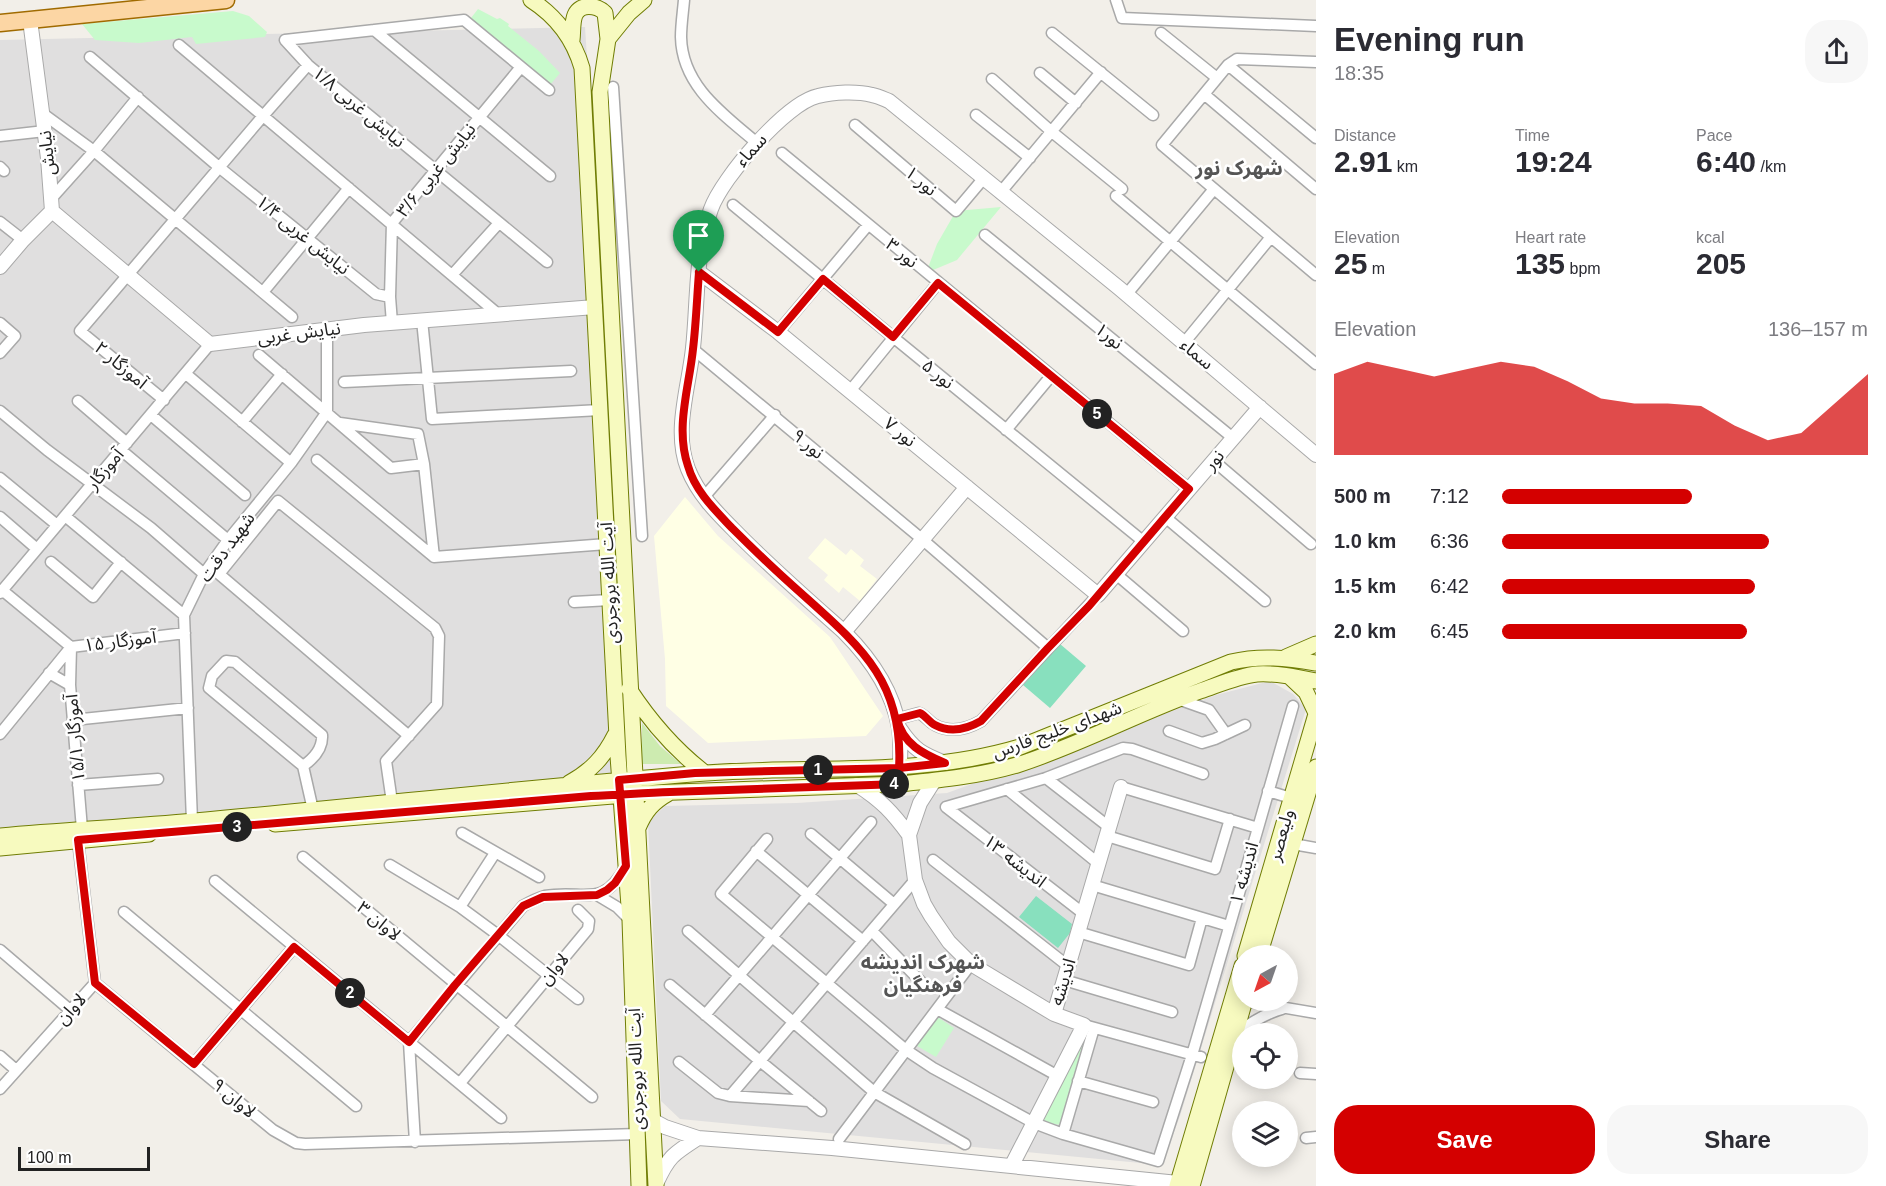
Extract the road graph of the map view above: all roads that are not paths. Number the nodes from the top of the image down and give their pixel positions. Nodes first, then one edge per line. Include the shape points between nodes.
1 (226, 0) edge
2 (531, 0) edge
3 (644, 0) edge
4 (684, 0) edge
5 (1116, 0) edge
6 (30, 20) junction
7 (0, 23) edge
8 (1316, 26) edge
9 (374, 30) junction
10 (1052, 33) dead end
11 (1161, 33) dead end
12 (608, 39) junction
13 (572, 40) junction
14 (179, 45) dead end
15 (90, 57) dead end
16 (1316, 62) edge
17 (308, 65) junction
18 (1228, 65) junction
19 (521, 67) junction
20 (1101, 72) junction
21 (1040, 73) dead end
22 (1217, 78) junction
23 (992, 79) dead end
24 (613, 87) dead end
25 (549, 90) dead end
26 (1204, 94) junction
27 (138, 98) junction
28 (1076, 102) junction
29 (42, 113) junction
30 (976, 115) dead end
31 (1153, 115) dead end
32 (263, 116) junction
33 (479, 117) junction
34 (855, 125) dead end
35 (45, 131) junction
36 (1052, 132) junction
37 (0, 136) edge
38 (1316, 138) edge
39 (757, 143) junction
40 (617, 147) junction
41 (94, 151) junction
42 (782, 153) dead end
43 (1030, 158) junction
44 (603, 160) junction
45 (220, 168) junction
46 (435, 171) junction
47 (550, 176) dead end
48 (983, 179) junction
49 (350, 188) junction
50 (1214, 189) junction
51 (1316, 189) edge
52 (1000, 193) junction
53 (51, 205) junction
54 (734, 205) dead end
55 (176, 219) junction
56 (0, 222) edge
57 (392, 223) junction
58 (499, 223) junction
59 (868, 225) junction
60 (985, 235) dead end
61 (1270, 237) junction
62 (308, 239) junction
63 (23, 240) junction
64 (1170, 242) junction
65 (547, 262) dead end
66 (0, 267) edge
67 (699, 272) junction
68 (452, 274) junction
69 (129, 275) junction
70 (1316, 275) edge
71 (823, 279) junction
72 (609, 282) junction
73 (938, 283) junction
74 (1227, 289) junction
75 (263, 292) junction
76 (1126, 294) junction
77 (626, 295) junction
78 (390, 297) junction
79 (603, 307) junction
80 (498, 314) junction
81 (292, 317) dead end
82 (422, 320) junction
83 (0, 323) edge
84 (392, 323) junction
85 (327, 330) junction
86 (778, 332) junction
87 (893, 337) junction
88 (1184, 343) junction
89 (210, 344) junction
90 (693, 349) junction
91 (0, 353) edge
92 (259, 355) dead end
93 (1316, 364) edge
94 (571, 371) dead end
95 (186, 374) junction
96 (282, 374) junction
97 (1051, 376) junction
98 (427, 379) junction
99 (344, 382) dead end
100 (850, 391) junction
101 (164, 400) junction
102 (78, 401) dead end
103 (1260, 407) junction
104 (600, 410) junction
105 (0, 411) edge
106 (327, 412) junction
107 (151, 415) junction
108 (775, 416) junction
109 (242, 422) junction
110 (340, 423) junction
111 (1006, 430) junction
112 (1233, 438) junction
113 (124, 446) junction
114 (1316, 455) edge
115 (317, 460) dead end
116 (1214, 461) junction
117 (291, 464) junction
118 (424, 464) junction
119 (0, 478) edge
120 (92, 484) junction
121 (967, 487) junction
122 (1189, 489) junction
123 (639, 490) junction
124 (619, 492) junction
125 (245, 495) dead end
126 (704, 497) junction
127 (65, 516) junction
128 (0, 517) edge
129 (1165, 517) junction
130 (57, 525) junction
131 (642, 536) dead end
132 (228, 540) junction
133 (923, 540) junction
134 (1144, 542) junction
135 (607, 544) junction
136 (1311, 544) dead end
137 (37, 549) junction
138 (435, 557) junction
139 (51, 562) dead end
140 (121, 562) junction
141 (204, 574) junction
142 (1116, 574) junction
143 (1, 591) edge
144 (1098, 595) junction
145 (610, 600) junction
146 (1265, 601) dead end
147 (574, 602) dead end
148 (184, 615) junction
149 (1183, 631) dead end
150 (844, 632) junction
151 (185, 633) junction
152 (1316, 644) edge
153 (71, 647) junction
154 (1048, 648) junction
155 (1286, 657) junction
156 (1316, 663) edge
157 (50, 673) junction
158 (1288, 675) junction
159 (1316, 681) edge
160 (70, 685) junction
161 (629, 688) junction
162 (1177, 699) junction
163 (1293, 706) dead end
164 (188, 708) junction
165 (1316, 713) edge
166 (74, 720) junction
167 (898, 723) junction
168 (1245, 725) dead end
169 (1169, 731) dead end
170 (617, 732) junction
171 (0, 734) edge
172 (1226, 734) junction
173 (409, 736) junction
174 (633, 751) junction
175 (618, 752) junction
176 (945, 763) junction
177 (303, 766) junction
178 (1316, 767) edge
179 (899, 768) junction
180 (705, 773) junction
181 (1203, 774) dead end
182 (1046, 778) junction
183 (158, 779) dead end
184 (934, 781) junction
185 (900, 784) junction
186 (78, 785) junction
187 (566, 785) junction
188 (857, 785) junction
189 (636, 786) junction
190 (1121, 787) joint
191 (620, 788) junction
192 (1007, 789) junction
193 (1269, 791) junction
194 (670, 792) junction
195 (591, 796) junction
196 (1292, 798) junction
197 (392, 802) junction
198 (312, 810) junction
199 (284, 818) junction
200 (1230, 819) junction
201 (192, 822) junction
202 (870, 822) dead end
203 (1258, 828) junction
204 (631, 830) junction
205 (1108, 832) junction
206 (462, 833) dead end
207 (811, 834) dead end
208 (80, 835) junction
209 (909, 835) junction
210 (0, 836) edge
211 (767, 839) dead end
212 (1293, 844) junction
213 (0, 848) edge
214 (1316, 849) edge
215 (756, 851) junction
216 (495, 853) junction
217 (303, 857) dead end
218 (840, 858) junction
219 (933, 861) dead end
220 (1099, 864) junction
221 (390, 865) dead end
222 (626, 866) junction
223 (539, 877) dead end
224 (915, 880) junction
225 (214, 881) dead end
226 (1092, 885) junction
227 (597, 895) junction
228 (809, 895) junction
229 (894, 904) junction
230 (460, 907) junction
231 (578, 910) dead end
232 (124, 912) dead end
233 (1084, 914) junction
234 (1202, 918) junction
235 (630, 920) junction
236 (1229, 926) junction
237 (872, 931) junction
238 (688, 932) dead end
239 (1078, 932) junction
240 (498, 935) junction
241 (771, 937) junction
242 (863, 941) junction
243 (1248, 945) edge
244 (1262, 945) edge
245 (294, 947) junction
246 (0, 950) edge
247 (971, 964) junction
248 (1066, 973) junction
249 (740, 975) junction
250 (549, 976) junction
251 (95, 983) junction
252 (827, 983) junction
253 (670, 984) dead end
254 (455, 985) junction
255 (926, 986) dead end
256 (578, 999) dead end
257 (936, 1009) junction
258 (70, 1010) junction
259 (240, 1010) junction
260 (1298, 1010) edge
261 (1236, 1011) edge
262 (1275, 1011) edge
263 (1172, 1012) dead end
264 (1316, 1013) edge
265 (1054, 1014) junction
266 (705, 1015) junction
267 (793, 1023) junction
268 (1253, 1023) edge
269 (507, 1026) junction
270 (1089, 1026) junction
271 (409, 1042) junction
272 (1232, 1043) edge
273 (1218, 1048) junction
274 (906, 1050) junction
275 (0, 1056) edge
276 (1196, 1056) junction
277 (760, 1061) junction
278 (679, 1062) dead end
279 (194, 1064) junction
280 (16, 1070) junction
281 (1211, 1071) junction
282 (1300, 1073) dead end
283 (1316, 1074) edge
284 (1058, 1076) junction
285 (1078, 1081) junction
286 (460, 1083) junction
287 (0, 1089) edge
288 (874, 1092) junction
289 (730, 1096) junction
290 (592, 1097) dead end
291 (810, 1101) junction
292 (1153, 1102) dead end
293 (356, 1106) dead end
294 (821, 1111) dead end
295 (501, 1118) dead end
296 (652, 1120) junction
297 (1034, 1123) junction
298 (638, 1134) junction
299 (1063, 1134) junction
300 (698, 1138) junction
301 (838, 1139) dead end
302 (415, 1142) junction
303 (965, 1144) dead end
304 (1012, 1165) junction
305 (655, 1185) edge
306 (1182, 1185) edge
307 (639, 1186) edge

1 - 6 main road
2 - 13 main road, آیت الله بروجردی
3 - 12 main road
4 - 39 street via 681,36 693,80 716,108
5 - 8 street via 1122,18
6 - 7 main road
6 - 29 street, نیایش
9 - 17 street, نیایش غربی ۱/۸ via 285,40
9 - 19 street via 464,20
9 - 33 street
10 - 20 street
11 - 22 street
12 - 13 main road via 605,13 590,6 580,8 575,15
12 - 44 main road, آیت الله بروجردی via 600,92
13 - 79 main road, آیت الله بروجردی via 582,68
14 - 32 street
15 - 27 street, نیایش غربی ۱/۴
16 - 18 street via 1237,59
17 - 32 street
17 - 46 street, نیایش غربی ۱/۸
18 - 22 street
18 - 38 street
19 - 25 street
19 - 33 street, نیایش غربی ۳/۶
20 - 28 street
20 - 31 street
21 - 28 street
22 - 26 street
23 - 36 street
24 - 40 street
26 - 50 street via 1162,145
26 - 51 street
27 - 41 street
27 - 45 street, نیایش غربی ۱/۴
28 - 36 street
29 - 35 street, نیایش
29 - 41 street
30 - 43 street
32 - 45 street
32 - 49 street
33 - 46 street, نیایش غربی ۳/۶
33 - 47 street
34 - 48 street, نور ۱ via 956,211
35 - 37 street
35 - 53 street, نیایش
36 - 43 street
36 - 64 street
39 - 48 street, سماء via 797,107 817,96 873,95 889,101
39 - 67 street, سماء via 718,192 705,229
40 - 44 street
40 - 77 street
41 - 53 street
41 - 55 street
42 - 59 street, نور ۳
43 - 52 street
44 - 72 main road, آیت الله بروجردی
45 - 55 street
45 - 62 street, نیایش غربی ۱/۴
46 - 57 street, نیایش غربی ۳/۶
46 - 58 street, نیایش غربی ۱/۸
48 - 52 street, سماء
49 - 57 street
49 - 62 street
50 - 61 street
50 - 64 street
52 - 76 street, سماء
53 - 63 street
53 - 69 street
54 - 71 street, نور ۵
55 - 69 street
55 - 75 street
56 - 63 street
57 - 68 street
57 - 78 street, نیایش غربی ۳/۶
58 - 65 street, نیایش غربی ۱/۸
58 - 68 street
59 - 71 street
59 - 73 street, نور ۳
60 - 112 street, نور۱
61 - 70 street
61 - 74 street
62 - 75 street
62 - 78 street, نیایش غربی ۱/۴ via 376,294
63 - 66 street
64 - 74 street
64 - 76 street
67 - 86 street, نور ۷
67 - 90 street, سماء
68 - 80 street
69 - 89 street
69 - 101 street, آموزگار ۲ via 80,331
71 - 86 street
71 - 87 street, نور ۵
72 - 77 street
72 - 79 main road, آیت الله بروجردی
73 - 87 street
73 - 97 street, نور ۳
74 - 88 street
74 - 93 street
75 - 81 street
76 - 88 street, سماء
77 - 79 street
77 - 123 street
78 - 84 street, نیایش غربی ۳/۶
79 - 80 street, نیایش غربی
79 - 104 main road, آیت الله بروجردی
79 - 124 main road, آیت الله بروجردی
80 - 82 street, نیایش غربی
82 - 84 street, نیایش غربی
82 - 98 street
83 - 91 street via 15,336
84 - 85 street, نیایش غربی
85 - 89 street, نیایش غربی
85 - 106 street
86 - 100 street, نور ۷
87 - 100 street
87 - 111 street, نور ۵
88 - 103 street, سماء
89 - 95 street, آموزگار
90 - 108 street, نور ۹
90 - 126 street, سماء via 682,438 688,469
92 - 96 street
94 - 98 street
95 - 101 street, آموزگار
95 - 109 street
96 - 106 street
96 - 109 street
97 - 111 street
97 - 122 street, نور ۳
98 - 99 street
98 - 104 street via 432,419
100 - 121 street, نور ۷
101 - 107 street, آموزگار
102 - 113 street
103 - 112 street, نور
103 - 114 street, سماء
104 - 135 main road, آیت الله بروجردی
105 - 120 street
106 - 110 street
106 - 117 street, شهید دقت
107 - 113 street, آموزگار
107 - 125 street
108 - 126 street
108 - 133 street, نور ۹
109 - 117 street
110 - 118 street via 391,468
110 - 118 street via 418,434
111 - 134 street, نور ۵
112 - 116 street, نور
113 - 120 street, آموزگار
113 - 132 street
115 - 138 street
116 - 122 street, نور
116 - 136 street
117 - 132 street, شهید دقت
118 - 138 street
119 - 130 street
120 - 127 street, آموزگار
120 - 141 street
121 - 133 street
121 - 144 street, نور ۷
122 - 129 street, نور
123 - 124 street
123 - 131 street
124 - 161 main road, آیت الله بروجردی
126 - 150 street, سماء
127 - 130 street, آموزگار
127 - 140 street
128 - 137 street
129 - 134 street, نور
129 - 146 street
130 - 137 street, آموزگار
132 - 141 street, شهید دقت
133 - 150 street
133 - 154 street, نور ۹
134 - 142 street, نور
135 - 138 street
135 - 145 main road, آیت الله بروجردی
137 - 143 street, آموزگار
139 - 140 street via 93,597
140 - 148 street
141 - 148 street, شهید دقت
142 - 144 street, نور
142 - 149 street
143 - 153 street, آموزگار ۱۵
144 - 154 street
145 - 147 street
145 - 170 main road, آیت الله بروجردی
148 - 151 street, شهید دقت
150 - 167 street, سماء via 877,672
151 - 153 street, آموزگار ۱۵
151 - 164 street, شهید دقت
152 - 155 main road
153 - 157 street
153 - 160 street, آموزگار ۱۵/۱
154 - 167 street via 974,725 959,729 938,726 920,713
155 - 156 main road, شهدای خلیج فارس
155 - 176 main road, شهدای خلیج فارس via 1231,662 1020,747
157 - 160 street
157 - 171 street
158 - 159 main road, شهدای خلیج فارس
158 - 162 main road, شهدای خلیج فارس via 1255,674
158 - 165 main road via 1306,692
160 - 166 street, آموزگار ۱۵/۱
161 - 174 main road, آیت الله بروجردی
161 - 180 main road via 654,724
162 - 172 street via 1209,710
162 - 184 main road, شهدای خلیج فارس via 1017,765
163 - 193 street
164 - 166 street
164 - 201 street, شهید دقت
165 - 196 main road, ولیعصر
166 - 186 street, آموزگار ۱۵/۱
167 - 176 street via 920,753
167 - 179 street, سماء
168 - 172 street
169 - 172 street via 1202,743
170 - 175 main road, آیت الله بروجردی
170 - 187 main road via 594,767
173 - 173 street via 437,704 435,628 278,501 219,574
173 - 197 street via 386,761
174 - 175 main road
174 - 189 main road, آیت الله بروجردی
175 - 191 main road, آیت الله بروجردی
176 - 179 main road, شهدای خلیج فارس
177 - 177 street via 209,688 212,676 225,662 235,662 322,735 323,741 313,759
177 - 198 street
178 - 212 main road, ولیعصر
179 - 180 main road, شهدای خلیج فارس
179 - 185 street, سماء
180 - 189 main road, شهدای خلیج فارس
181 - 182 street via 1123,748
182 - 192 street
182 - 205 street
183 - 186 street
184 - 185 main road, شهدای خلیج فارس
184 - 209 street, اندیشه via 920,803
185 - 188 main road, شهدای خلیج فارس
186 - 208 street, آموزگار ۱۵/۱
187 - 191 main road, شهدای خلیج فارس
187 - 197 main road, شهدای خلیج فارس
188 - 194 main road, شهدای خلیج فارس
188 - 209 street, اندیشه via 894,814
189 - 191 main road, شهدای خلیج فارس
189 - 194 main road, شهدای خلیج فارس
189 - 204 main road, آیت الله بروجردی
190 - 200 street, اندیشه ۱
190 - 205 street, اندیشه
191 - 195 main road, شهدای خلیج فارس
191 - 204 main road, آیت الله بروجردی
192 - 220 street
192 - 233 street, اندیشه ۱۳ via 946,807
193 - 196 street
193 - 203 street
194 - 204 main road via 652,803
195 - 199 main road, شهدای خلیج فارس
195 - 204 main road via 614,810
196 - 243 main road, ولیعصر
197 - 198 main road, شهدای خلیج فارس
198 - 199 main road, شهدای خلیج فارس
199 - 201 main road, شهدای خلیج فارس
199 - 208 main road, شهدای خلیج فارس
200 - 203 street, اندیشه ۱
200 - 205 street via 1215,869
201 - 208 main road, شهدای خلیج فارس
202 - 218 street
203 - 236 street, اندیشه ۱
204 - 222 main road, آیت الله بروجردی
204 - 296 main road, آیت الله بروجردی
205 - 220 street, اندیشه
206 - 216 street
207 - 218 street
208 - 210 main road, شهدای خلیج فارس
208 - 213 main road, شهدای خلیج فارس
208 - 251 street, لاوان
209 - 224 street, اندیشه
211 - 215 street
212 - 214 street
212 - 244 main road, ولیعصر
215 - 228 street
215 - 241 street via 721,894
216 - 223 street
216 - 230 street
217 - 254 street, لاوان ۳
218 - 228 street
218 - 229 street
219 - 248 street
220 - 226 street, اندیشه
221 - 230 street
222 - 227 street via 615,883
222 - 235 main road, آیت الله بروجردی
224 - 229 street
224 - 247 street, اندیشه via 936,924
225 - 245 street
226 - 233 street, اندیشه
226 - 234 street
227 - 235 street
227 - 240 street via 543,897 523,906
228 - 241 street
228 - 242 street
229 - 237 street
230 - 240 street
231 - 250 street, لاوان via 589,921 588,929
232 - 259 street
233 - 239 street, اندیشه
234 - 236 street
234 - 239 street via 1189,965
235 - 298 main road, آیت الله بروجردی
236 - 276 street, اندیشه ۱
237 - 242 street
237 - 255 street
238 - 249 street
239 - 248 street, اندیشه
240 - 250 street
240 - 254 street
241 - 249 street
241 - 252 street
242 - 252 street
245 - 259 street
245 - 271 street
246 - 258 street
247 - 257 street
247 - 265 street, اندیشه
248 - 263 street
248 - 265 street, اندیشه
249 - 266 street
249 - 267 street
250 - 256 street
250 - 269 street, لاوان
251 - 258 street, لاوان
251 - 279 street, لاوان ۹
252 - 267 street
252 - 274 street
253 - 266 street
254 - 269 street, لاوان ۳
254 - 271 street
257 - 274 street
257 - 284 street
258 - 280 street, لاوان
259 - 279 street
259 - 293 street
260 - 264 street
261 - 273 main road
262 - 268 street
265 - 270 street
266 - 277 street
267 - 277 street
267 - 288 street
269 - 286 street, لاوان
269 - 290 street, لاوان ۳
270 - 276 street
270 - 284 street, اندیشه
270 - 285 street
271 - 286 street
271 - 302 street
272 - 306 main road
273 - 276 street
273 - 281 main road
274 - 288 street
274 - 297 street
275 - 280 street
276 - 281 street
276 - 299 street, اندیشه ۱ via 1158,1161
277 - 289 street
277 - 291 street
278 - 289 street via 718,1093
279 - 302 street, لاوان ۹ via 262,1122 296,1143
280 - 287 street, لاوان
281 - 306 main road
282 - 283 street
284 - 297 street, اندیشه
285 - 292 street
285 - 299 street
286 - 295 street
288 - 301 street
288 - 303 street
289 - 291 street
291 - 294 street
296 - 300 street
296 - 305 main road, آیت الله بروجردی
297 - 299 street
297 - 304 street, اندیشه
298 - 302 street, لاوان ۹
298 - 307 main road, آیت الله بروجردی
300 - 304 street
300 - 305 street via 672,1155
304 - 306 street

